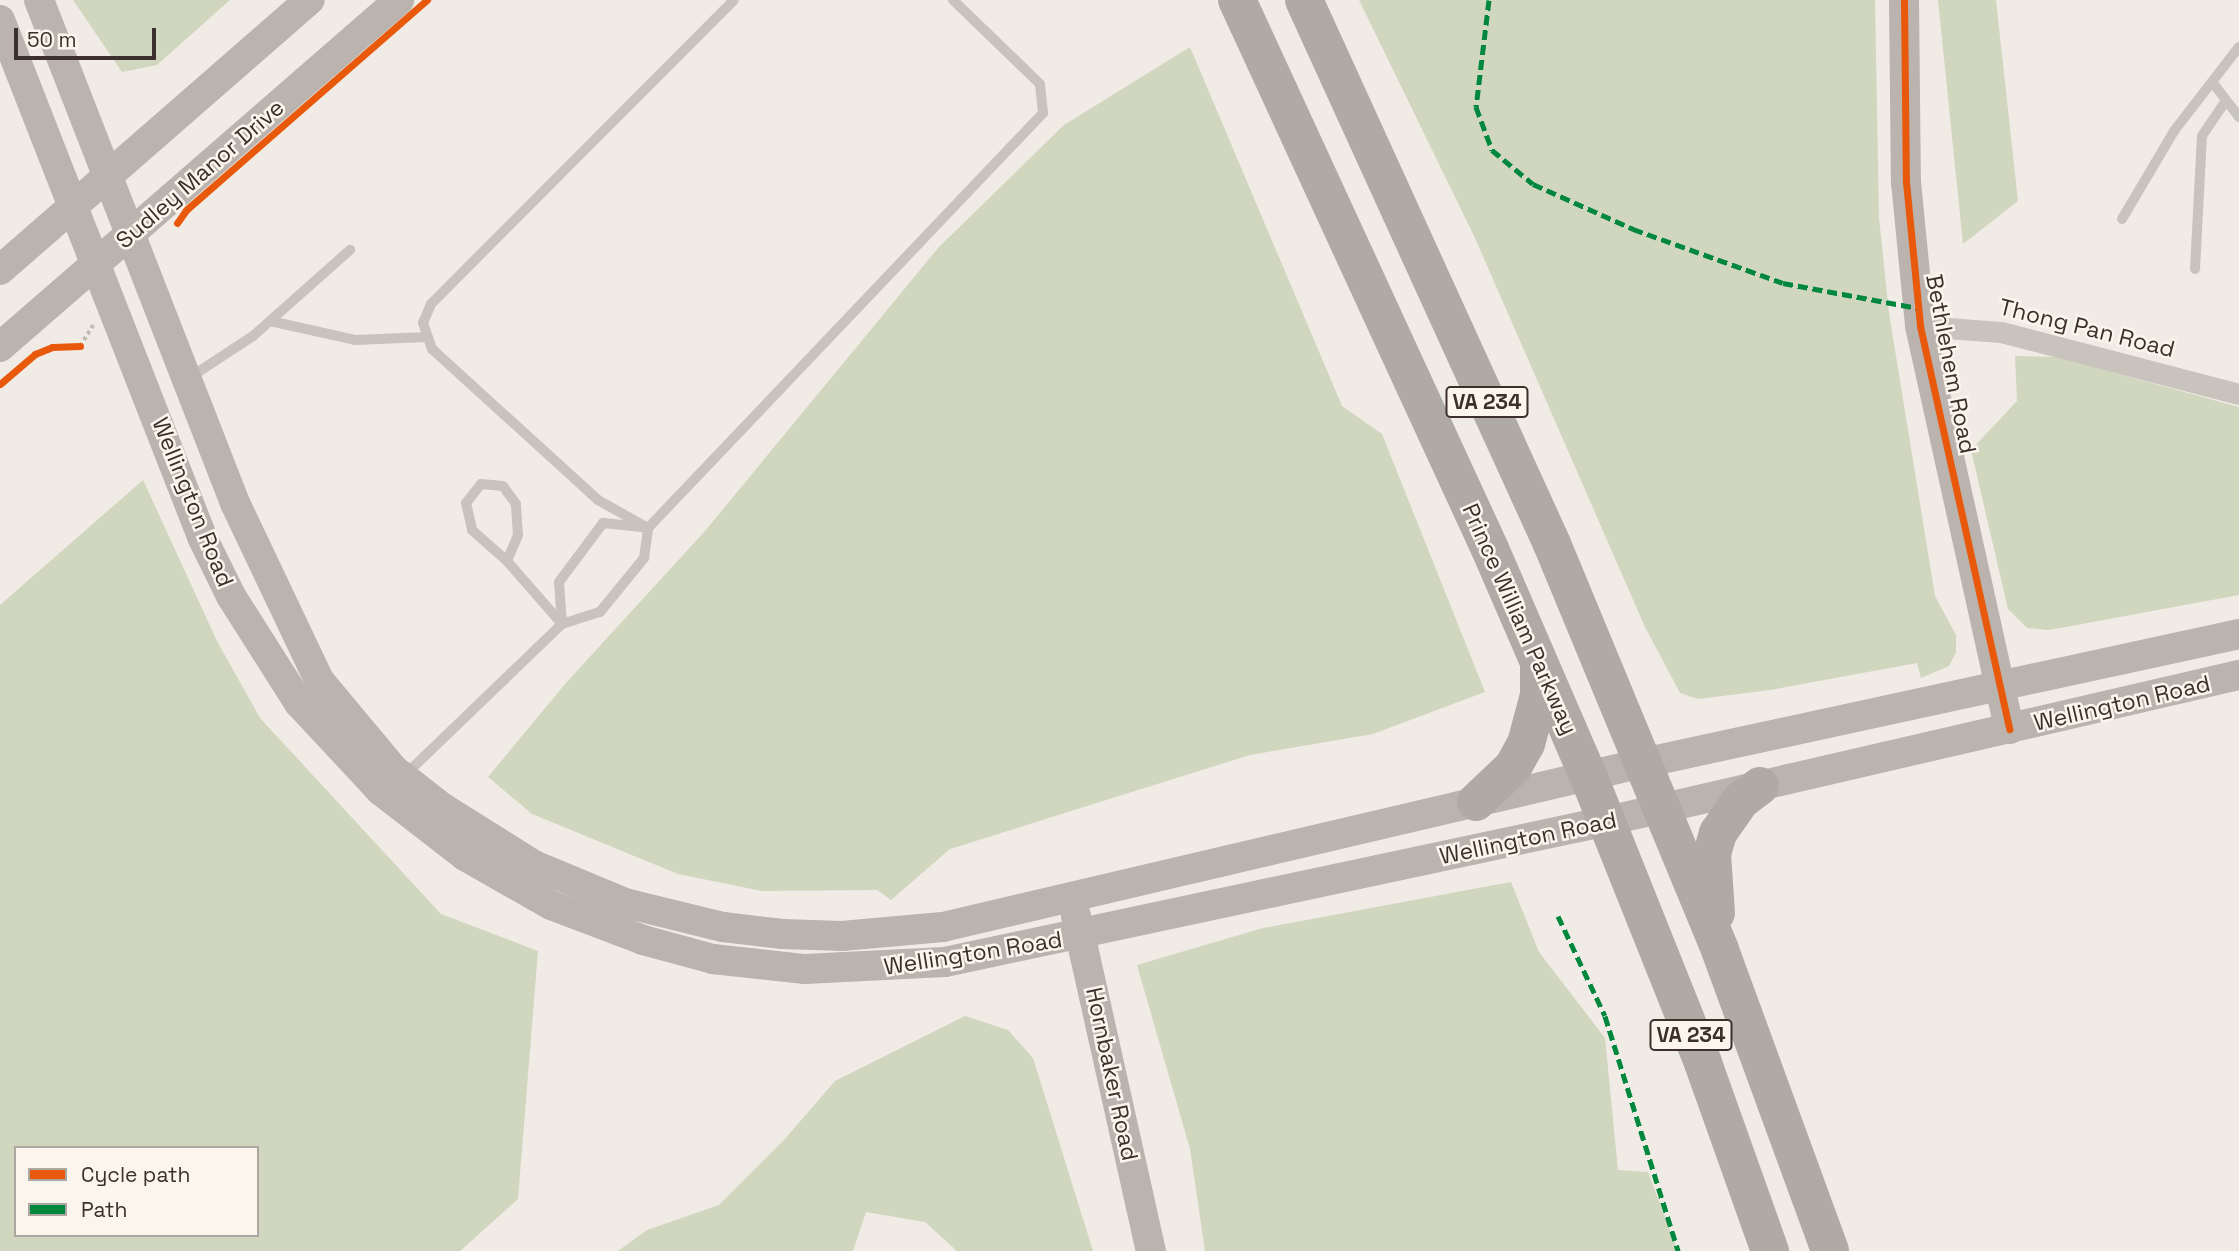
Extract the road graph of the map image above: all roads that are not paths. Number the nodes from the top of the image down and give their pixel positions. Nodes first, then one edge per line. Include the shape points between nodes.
1 (39, 0) edge
2 (310, 0) edge
3 (398, 0) edge
4 (734, 0) edge
5 (953, 0) edge
6 (1237, 0) edge
7 (1304, 0) edge
8 (1904, 0) edge
9 (0, 20) edge
10 (2239, 47) edge
11 (2213, 83) junction
12 (2224, 103) junction
13 (2239, 117) edge
14 (108, 176) junction
15 (74, 208) junction
16 (2122, 219) dead end
17 (132, 233) junction
18 (350, 250) dead end
19 (98, 263) junction
20 (2195, 268) dead end
21 (0, 270) edge
22 (270, 321) junction
23 (1920, 326) junction
24 (428, 337) junction
25 (0, 347) edge
26 (189, 378) junction
27 (2239, 394) edge
28 (648, 528) junction
29 (508, 561) junction
30 (562, 624) junction
31 (2239, 634) edge
32 (1538, 659) junction
33 (2239, 675) edge
34 (2000, 684) junction
35 (2009, 729) junction
36 (1643, 763) junction
37 (1588, 775) junction
38 (403, 777) junction
39 (1760, 786) junction
40 (1476, 802) junction
41 (1662, 808) junction
42 (1607, 821) junction
43 (1070, 899) junction
44 (1082, 935) junction
45 (1720, 950) junction
46 (1152, 1251) edge
47 (1770, 1251) edge
48 (1830, 1251) edge

1 - 14 main road, Wellington Road
2 - 14 main road
3 - 17 main road, Sudley Manor Drive
4 - 24 lane via 431,303 423,323
5 - 28 lane via 1040,84 1043,113
6 - 32 highway, Prince William Parkway / VA 234
7 - 36 highway, VA 234 via 1552,544
8 - 23 main road, Bethlehem Road via 1906,182
9 - 15 main road, Wellington Road
10 - 11 lane
11 - 12 lane
11 - 16 lane via 2174,131
12 - 13 lane
12 - 20 lane via 2202,136
14 - 15 main road
14 - 17 main road, Wellington Road
15 - 19 main road, Wellington Road
15 - 21 main road
17 - 19 main road, Sudley Manor Drive
17 - 26 main road, Wellington Road
18 - 22 lane
19 - 25 main road, Sudley Manor Drive
19 - 44 main road, Wellington Road via 204,539 263,651 299,704 338,749 381,791 465,856 551,905 593,923 702,956 762,966 902,968
22 - 24 lane via 355,340
22 - 26 lane via 228,356
23 - 27 street, Thong Pan Road via 2001,332
23 - 34 main road, Bethlehem Road
24 - 28 lane via 432,349 598,500
26 - 38 main road, Wellington Road via 235,503 291,629 319,680 352,724
28 - 30 lane via 644,558 600,612
28 - 30 lane via 603,523 559,582
29 - 29 lane via 472,530 466,503 481,484 503,486 516,504 518,535
29 - 30 lane
30 - 38 lane
31 - 34 main road, Wellington Road
32 - 37 highway, Prince William Parkway / VA 234
32 - 40 highway via 1539,695 1526,744 1504,776
33 - 35 main road, Wellington Road
34 - 35 main road, Bethlehem Road
34 - 36 main road, Wellington Road
35 - 39 main road, Wellington Road
36 - 37 main road, Wellington Road
36 - 41 highway, VA 234
37 - 40 main road, Wellington Road
37 - 42 highway, Prince William Parkway / VA 234
38 - 43 main road, Wellington Road via 492,841 547,871 625,903 723,927 794,934 889,934
39 - 41 main road, Wellington Road
39 - 45 highway via 1728,816 1712,854
40 - 43 main road, Wellington Road
41 - 42 main road, Wellington Road
41 - 45 highway, VA 234
42 - 44 main road, Wellington Road
42 - 47 highway, Prince William Parkway / VA 234
43 - 44 main road, Hornbaker Road
44 - 46 main road, Hornbaker Road
45 - 48 highway, VA 234

